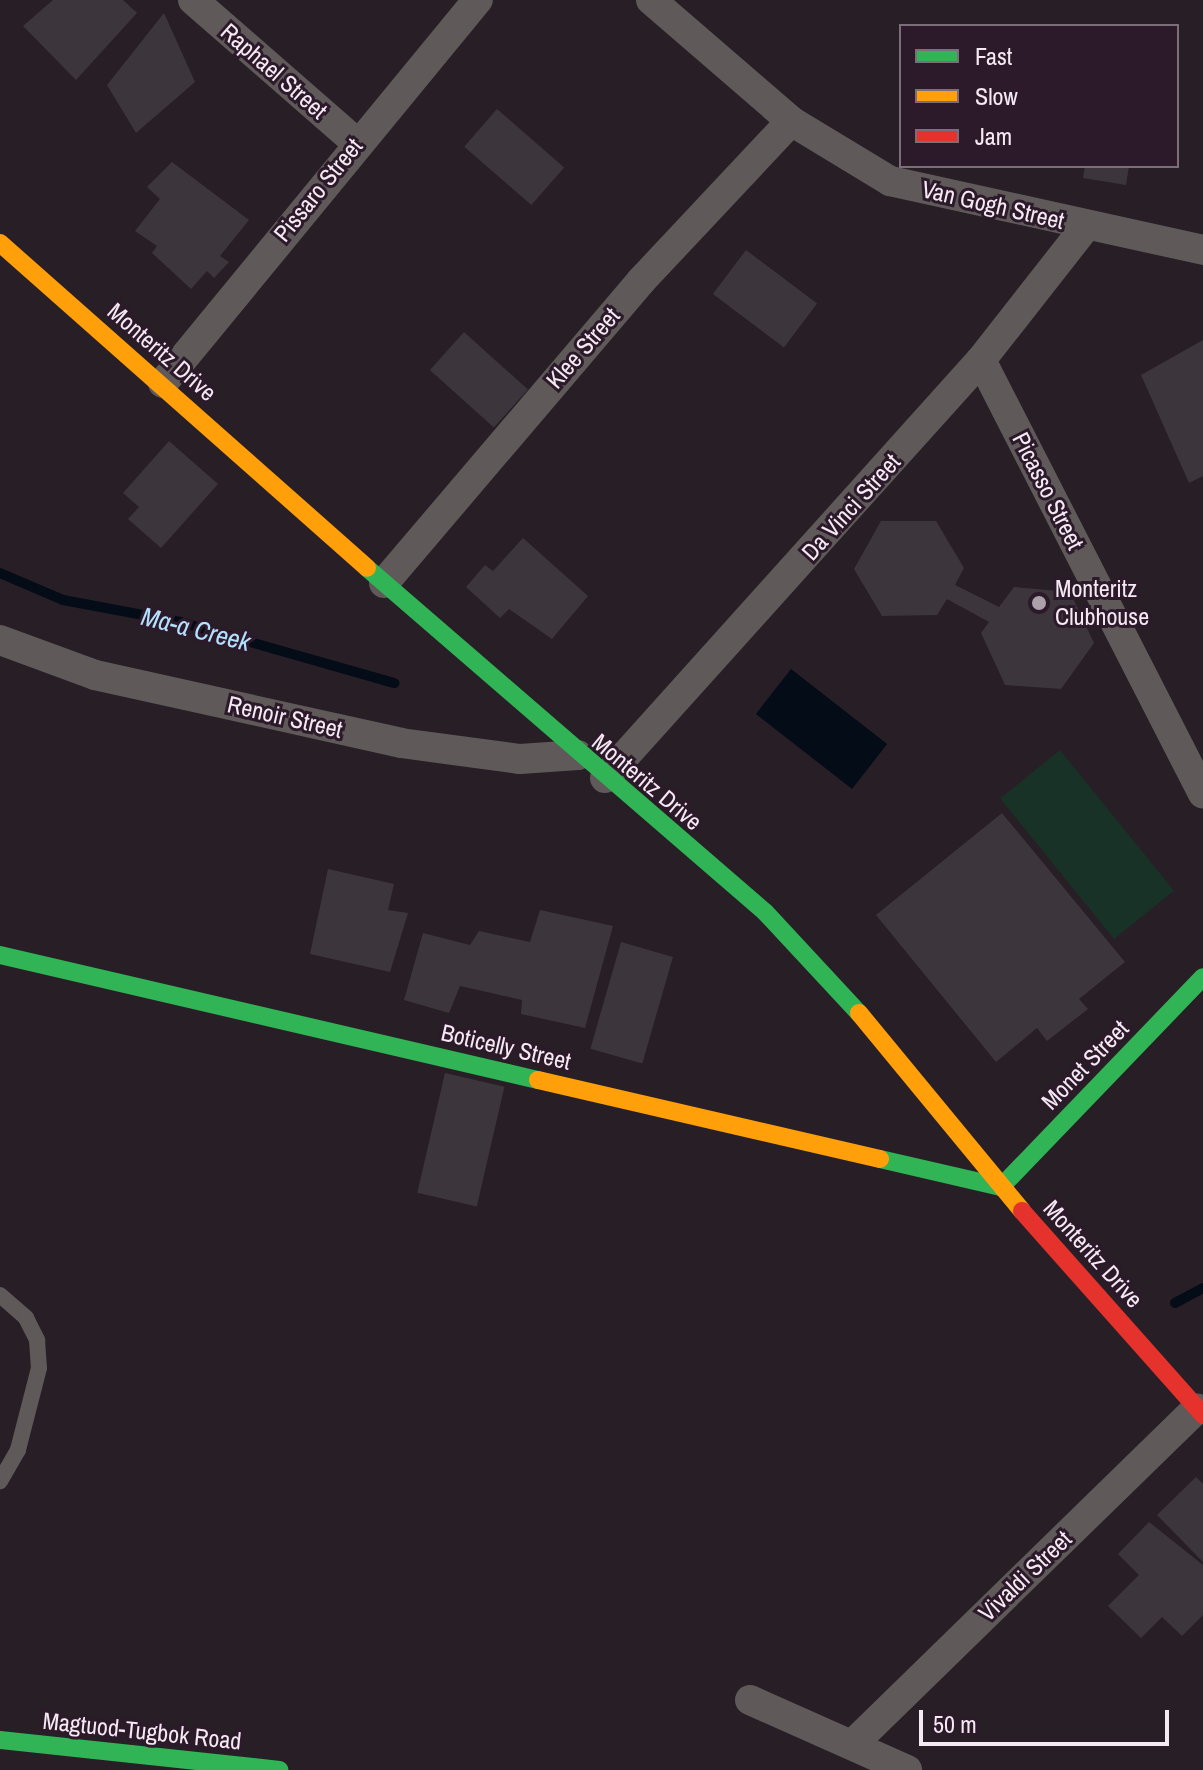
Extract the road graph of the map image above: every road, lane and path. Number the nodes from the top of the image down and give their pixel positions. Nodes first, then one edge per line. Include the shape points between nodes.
1 (193, 0) edge
2 (478, 0) edge
3 (651, 0) edge
4 (791, 121) junction
5 (356, 142) junction
6 (1086, 226) junction
7 (0, 243) edge
8 (1203, 250) edge
9 (981, 360) junction
10 (163, 383) junction
11 (384, 583) junction
12 (0, 640) edge
13 (578, 755) junction
14 (605, 778) junction
15 (1203, 793) edge
16 (0, 955) edge
17 (1203, 977) edge
18 (1001, 1187) junction
19 (0, 1295) edge
20 (1201, 1410) edge
21 (0, 1481) edge
22 (750, 1700) dead end
23 (0, 1740) edge
24 (854, 1743) junction
25 (279, 1770) edge
26 (907, 1770) edge

1 - 5 street, Raphael Street
2 - 5 street, Pissaro Street
3 - 4 street, Van Gogh Street
4 - 6 street, Van Gogh Street via 890,181
4 - 11 street, Klee Street via 641,281
5 - 10 street, Pissaro Street
6 - 8 street, Van Gogh Street
6 - 9 street, Da Vinci Street
7 - 10 street, Monteritz Drive
9 - 14 street, Da Vinci Street
9 - 15 street, Picasso Street
10 - 11 street, Monteritz Drive
11 - 13 street, Monteritz Drive
12 - 13 street, Renoir Street via 95,675 401,743 520,759
13 - 14 street, Monteritz Drive
14 - 18 street, Monteritz Drive via 765,912 818,967
16 - 18 street, Boticelly Street
17 - 18 street, Monet Street
18 - 20 street, Monteritz Drive
19 - 21 lane via 26,1318 37,1340 39,1368 18,1450
20 - 24 street, Vivaldi Street
22 - 24 street
23 - 25 street, Magtuod-Tugbok Road
24 - 26 street

